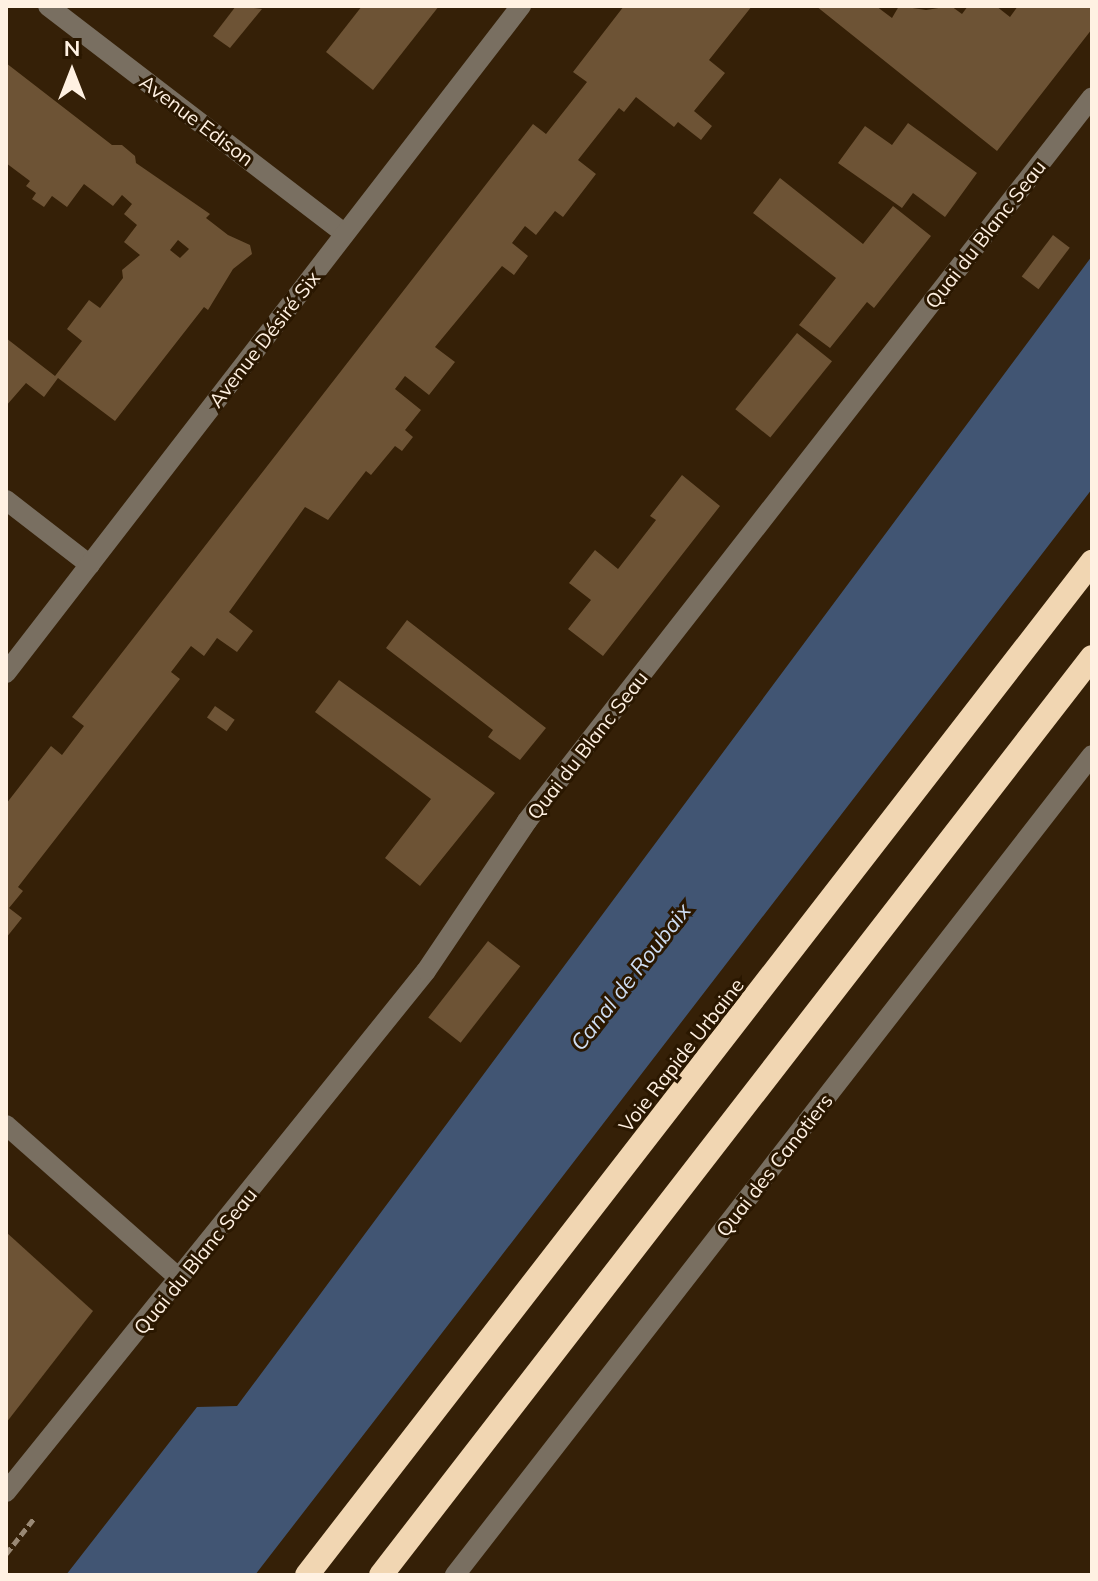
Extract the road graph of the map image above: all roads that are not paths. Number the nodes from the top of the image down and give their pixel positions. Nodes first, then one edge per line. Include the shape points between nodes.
1 (48, 6) edge
2 (521, 6) edge
3 (1092, 97) edge
4 (345, 234) junction
5 (6, 500) edge
6 (1092, 562) edge
7 (90, 565) junction
8 (1092, 657) edge
9 (6, 673) edge
10 (1092, 755) edge
11 (6, 1125) edge
12 (180, 1279) junction
13 (6, 1492) edge
14 (307, 1575) edge
15 (381, 1575) edge
16 (455, 1575) edge

1 - 4 street, Avenue Edison
2 - 4 street, Avenue Désiré Six
3 - 12 street, Quai du Blanc Seau via 527,821 426,971
4 - 7 street, Avenue Désiré Six
5 - 7 street
6 - 14 highway, Voie Rapide Urbaine
7 - 9 street, Avenue Désiré Six
8 - 15 highway
10 - 16 street, Quai des Canotiers
11 - 12 street
12 - 13 street, Quai du Blanc Seau

